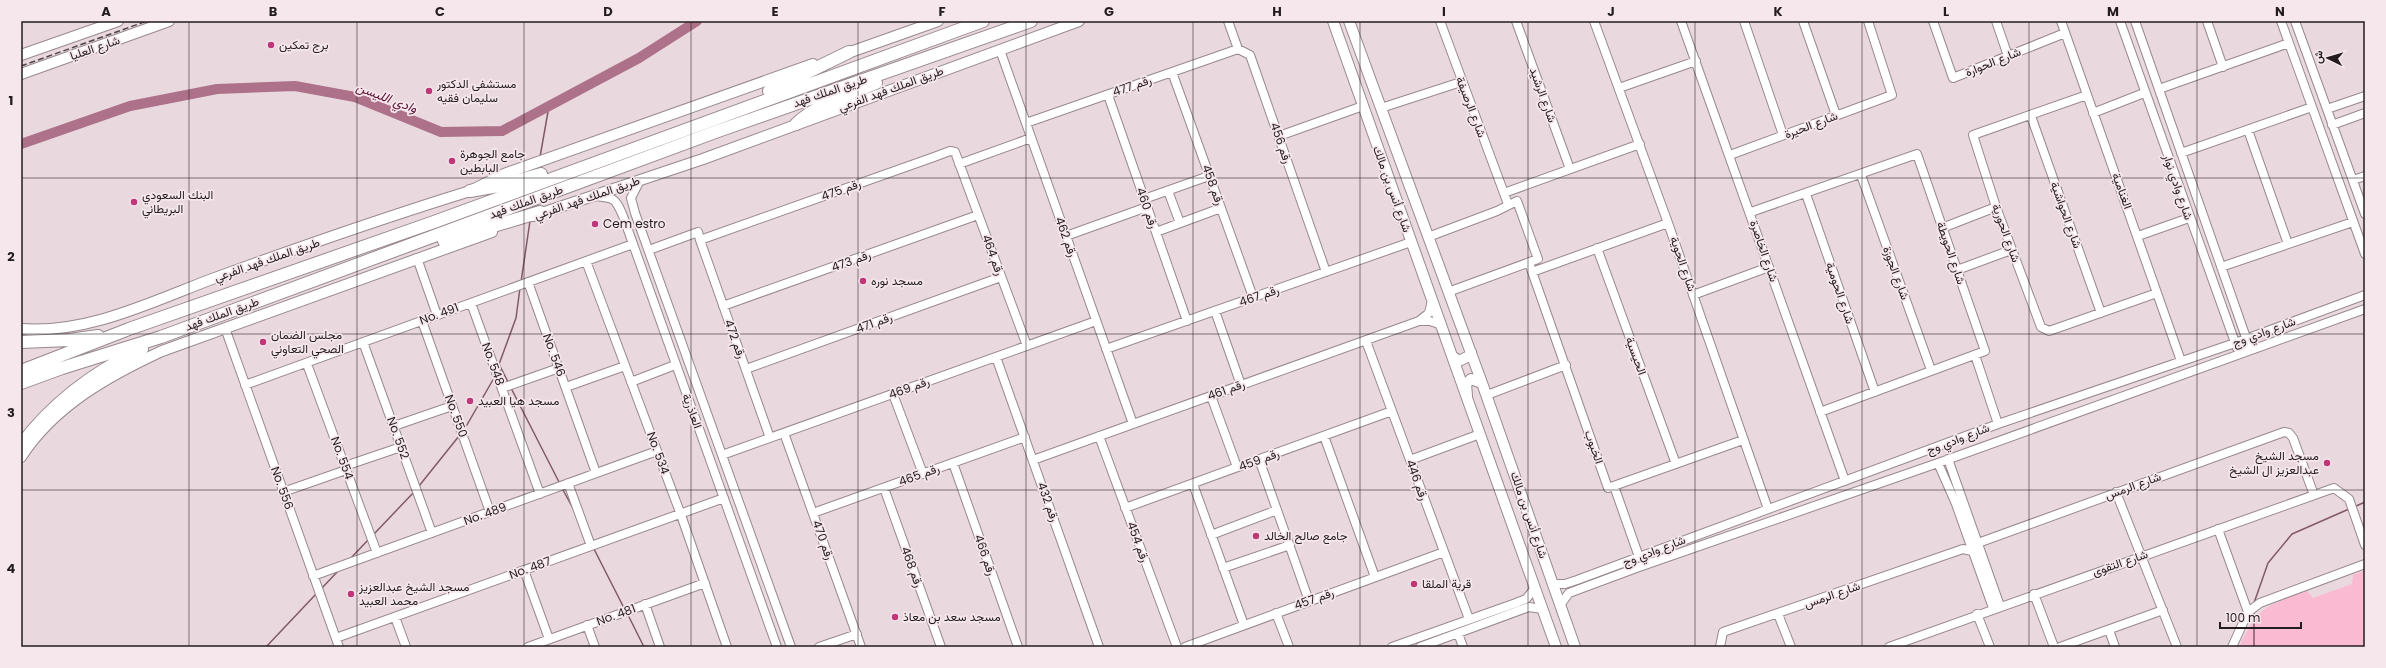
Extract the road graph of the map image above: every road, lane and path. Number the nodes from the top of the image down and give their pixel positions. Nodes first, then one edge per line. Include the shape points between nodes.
1 (118, 21) edge
2 (169, 21) edge
3 (938, 21) edge
4 (982, 21) edge
5 (1031, 21) edge
6 (1079, 21) edge
7 (1228, 21) edge
8 (1440, 21) edge
9 (1516, 21) edge
10 (1594, 21) edge
11 (1681, 21) edge
12 (1744, 21) edge
13 (1803, 21) edge
14 (1868, 21) edge
15 (1933, 21) edge
16 (1996, 21) edge
17 (2061, 21) edge
18 (2120, 21) edge
19 (2135, 21) edge
20 (2207, 21) edge
21 (2281, 21) edge
22 (2296, 21) edge
23 (1349, 22) edge
24 (1333, 23) edge
25 (2065, 33) junction
26 (2289, 43) junction
27 (1238, 49) junction
28 (1000, 50) junction
29 (849, 52) junction
30 (21, 55) edge
31 (2008, 56) junction
32 (1696, 61) junction
33 (910, 63) junction
34 (2223, 66) junction
35 (1172, 72) junction
36 (21, 74) edge
37 (1461, 82) junction
38 (1619, 88) junction
39 (2159, 89) junction
40 (2144, 93) junction
41 (1108, 95) junction
42 (2088, 95) junction
43 (2365, 96) edge
44 (1363, 106) junction
45 (2312, 107) junction
46 (1381, 108) junction
47 (2327, 109) junction
48 (2093, 113) junction
49 (2365, 113) edge
50 (1836, 115) junction
51 (2031, 116) junction
52 (712, 120) junction
53 (1026, 123) junction
54 (796, 124) junction
55 (2332, 125) junction
56 (2173, 130) junction
57 (2248, 130) junction
58 (2160, 134) junction
59 (1784, 135) junction
60 (1279, 136) junction
61 (1031, 138) junction
62 (1640, 144) junction
63 (2181, 153) junction
64 (1730, 155) junction
65 (595, 161) junction
66 (959, 164) junction
67 (1570, 169) junction
68 (1861, 175) junction
69 (1209, 176) junction
70 (2365, 176) edge
71 (640, 180) junction
72 (2353, 180) junction
73 (470, 191) junction
74 (1168, 191) junction
75 (1504, 193) junction
76 (1806, 194) junction
77 (590, 195) junction
78 (1146, 203) junction
79 (1508, 204) junction
80 (1996, 207) junction
81 (1221, 208) junction
82 (540, 212) junction
83 (1751, 212) junction
84 (635, 213) junction
85 (2365, 214) edge
86 (978, 215) junction
87 (623, 216) junction
88 (2189, 218) junction
89 (2353, 222) junction
90 (1180, 223) junction
91 (1668, 223) junction
92 (1942, 228) junction
93 (1156, 232) junction
94 (1066, 236) junction
95 (2138, 236) junction
96 (1428, 237) junction
97 (700, 240) junction
98 (1411, 242) junction
99 (633, 244) junction
100 (2288, 244) junction
101 (1597, 248) junction
102 (649, 250) junction
103 (2012, 250) junction
104 (2365, 254) edge
105 (417, 258) junction
106 (586, 261) junction
107 (1529, 263) junction
108 (360, 264) junction
109 (1769, 267) junction
110 (2221, 267) junction
111 (1957, 270) junction
112 (1326, 272) junction
113 (1532, 272) junction
114 (1001, 277) junction
115 (528, 282) junction
116 (1448, 292) junction
117 (2157, 293) junction
118 (1693, 295) junction
119 (2365, 295) edge
120 (1253, 298) junction
121 (1432, 300) junction
122 (471, 303) junction
123 (724, 306) junction
124 (2365, 309) edge
125 (1215, 311) junction
126 (2101, 313) junction
127 (437, 315) junction
128 (422, 321) junction
129 (1096, 321) junction
130 (1187, 321) junction
131 (1419, 321) junction
132 (1442, 325) junction
133 (225, 328) junction
134 (21, 329) edge
135 (123, 331) junction
136 (161, 337) junction
137 (2246, 338) junction
138 (1366, 341) junction
139 (21, 342) edge
140 (363, 342) junction
141 (2235, 343) junction
142 (1027, 346) junction
143 (1106, 349) junction
144 (2250, 349) junction
145 (1471, 352) junction
146 (2239, 353) junction
147 (1975, 355) junction
148 (1452, 356) junction
149 (996, 357) junction
150 (2181, 361) junction
151 (307, 364) junction
152 (675, 365) junction
153 (1566, 365) junction
154 (625, 366) junction
155 (559, 368) junction
156 (746, 369) junction
157 (1931, 370) junction
158 (21, 371) edge
159 (631, 382) junction
160 (21, 383) edge
161 (1482, 383) junction
162 (245, 385) junction
163 (1241, 385) junction
164 (566, 387) junction
165 (502, 388) junction
166 (1875, 392) junction
167 (893, 394) junction
168 (1487, 395) junction
169 (1211, 396) junction
170 (1467, 396) junction
171 (452, 406) junction
172 (1392, 411) junction
173 (1820, 412) junction
174 (1133, 424) junction
175 (1998, 424) junction
176 (394, 426) junction
177 (784, 433) junction
178 (1480, 434) junction
179 (1099, 436) junction
180 (1324, 436) junction
181 (1025, 437) junction
182 (770, 438) junction
183 (1743, 440) junction
184 (21, 446) edge
185 (401, 447) junction
186 (657, 451) junction
187 (722, 456) junction
188 (21, 457) edge
189 (1259, 459) junction
190 (1948, 459) junction
191 (1033, 460) junction
192 (1410, 460) junction
193 (711, 462) junction
194 (953, 462) junction
195 (1676, 464) junction
196 (1938, 464) junction
197 (1237, 467) junction
198 (345, 468) junction
199 (596, 473) junction
200 (923, 474) junction
201 (1845, 481) junction
202 (568, 483) junction
203 (1193, 484) junction
204 (1614, 486) junction
205 (884, 488) junction
206 (283, 492) junction
207 (2116, 492) junction
208 (540, 494) junction
209 (2314, 495) junction
210 (724, 498) junction
211 (1959, 503) junction
212 (1125, 508) junction
213 (1768, 509) junction
214 (1277, 510) junction
215 (490, 512) junction
216 (813, 513) junction
217 (681, 515) junction
218 (2218, 529) junction
219 (432, 533) junction
220 (1211, 534) junction
221 (1968, 540) junction
222 (1978, 543) junction
223 (1290, 545) junction
224 (2365, 545) edge
225 (591, 546) junction
226 (1964, 549) junction
227 (1972, 551) junction
228 (1444, 552) junction
229 (377, 553) junction
230 (2141, 556) junction
231 (1639, 557) junction
232 (2365, 564) edge
233 (1223, 568) junction
234 (524, 570) junction
235 (313, 576) junction
236 (1375, 577) junction
237 (1577, 580) junction
238 (704, 583) junction
239 (1553, 584) junction
240 (1535, 588) junction
241 (1580, 589) junction
242 (2034, 594) junction
243 (1309, 601) junction
244 (645, 604) junction
245 (1560, 605) junction
246 (1997, 607) junction
247 (1513, 608) junction
248 (1542, 609) junction
249 (2163, 610) junction
250 (2248, 612) junction
251 (1276, 613) junction
252 (1778, 614) junction
253 (1978, 614) junction
254 (395, 617) junction
255 (1469, 619) junction
256 (587, 625) junction
257 (1244, 625) junction
258 (1440, 630) junction
259 (2109, 630) junction
260 (1458, 633) junction
261 (857, 634) junction
262 (336, 638) junction
263 (1443, 639) junction
264 (549, 640) junction
265 (538, 645) edge
266 (339, 647) edge
267 (406, 647) edge
268 (528, 647) edge
269 (595, 647) edge
270 (660, 647) edge
271 (727, 647) edge
272 (777, 647) edge
273 (791, 647) edge
274 (819, 647) edge
275 (861, 647) edge
276 (941, 647) edge
277 (1018, 647) edge
278 (1100, 647) edge
279 (1176, 647) edge
280 (1185, 647) edge
281 (1289, 647) edge
282 (1392, 647) edge
283 (1420, 647) edge
284 (1464, 647) edge
285 (1556, 647) edge
286 (1575, 647) edge
287 (1720, 647) edge
288 (1791, 647) edge
289 (1889, 647) edge
290 (1990, 647) edge
291 (2054, 647) edge
292 (2060, 647) edge
293 (2115, 647) edge
294 (2176, 647) edge
295 (2232, 647) edge

1 - 30 main road, شارع العليا
2 - 36 main road, شارع العليا
3 - 29 main road, طريق الملك فهد الفرعي
4 - 52 highway, طريق الملك فهد
5 - 33 highway, طريق الملك فهد
6 - 28 main road, طريق الملك فهد الفرعي
7 - 27 street, رقم 456
8 - 37 street, شارع الرصيفة
9 - 67 street, شارع الرشيد
10 - 38 street, شارع الحوية
11 - 32 street, شارع الخاصرة
12 - 59 street
13 - 50 street
14 - 50 street, شارع الحيرة via 1892,95
15 - 31 street, شارع الحوارة via 1953,78
16 - 31 street
17 - 25 street, الغنامية
18 - 40 street, شارع وادي نوار
19 - 39 street, شارع وادي نوار
20 - 34 street
21 - 26 street
22 - 47 street
23 - 46 main road, شارع أنس بن مالك
24 - 44 main road, شارع أنس بن مالك
25 - 31 street, شارع الحوارة
25 - 42 street, الغنامية
26 - 34 street
26 - 45 street
27 - 35 street, رقم 477
27 - 60 street, رقم 456 via 1250,55
28 - 53 street, رقم 462
28 - 54 main road, طريق الملك فهد الفرعي
29 - 52 highway
29 - 73 main road, طريق الملك فهد الفرعي via 504,174
32 - 38 street
32 - 64 street, شارع الخاصرة
33 - 54 highway via 904,70 820,108
33 - 108 highway, طريق الملك فهد via 718,131
34 - 39 street
35 - 41 street, رقم 477
35 - 69 street, رقم 458
37 - 46 street
37 - 75 street, شارع الرصيفة
38 - 62 street, شارع الحوية
39 - 56 street, شارع وادي نوار
40 - 48 street
40 - 58 street, شارع وادي نوار
41 - 53 street, رقم 477
41 - 78 street, رقم 460
42 - 48 street, الغنامية
42 - 51 street, شارع الحورية
43 - 47 street
44 - 60 street
44 - 98 main road, شارع أنس بن مالك
45 - 57 street
45 - 89 street
46 - 96 main road, شارع أنس بن مالك
47 - 55 street
48 - 95 street, الغنامية
49 - 55 street
50 - 59 street, شارع الحيرة
51 - 80 street, شارع الحورية via 1973,135
51 - 126 street, شارع الحواشية
52 - 65 highway, طريق الملك فهد
53 - 61 street, رقم 462
54 - 71 main road, طريق الملك فهد الفرعي
55 - 72 street
56 - 58 street
56 - 63 street, شارع وادي نوار
57 - 63 street
57 - 100 street
58 - 88 street, شارع وادي نوار
59 - 64 street, شارع الحيرة
60 - 112 street, رقم 456
61 - 66 street
61 - 94 street, رقم 462
62 - 67 street
62 - 91 street, شارع الحوية
63 - 110 street, شارع وادي نوار
64 - 83 street, شارع الخاصرة
65 - 73 highway
65 - 135 highway, طريق الملك فهد via 434,222
66 - 86 street, رقم 464
66 - 97 street, رقم 475 via 955,152 950,152
67 - 75 street
68 - 76 street, شارع الحويطة
68 - 92 street, شارع الحويطة via 1917,154
68 - 157 street, شارع الجوزة
69 - 74 street
69 - 81 street, رقم 458
70 - 72 street
71 - 77 main road, طريق الملك فهد الفرعي
71 - 84 street, العاذرية via 631,198
72 - 85 street
73 - 134 main road, طريق الملك فهد الفرعي via 213,279 112,317 68,327
74 - 78 street
74 - 90 street
75 - 79 street, شارع الرصيفة
76 - 83 street, شارع الحويطة
76 - 166 street, شارع الحومية
77 - 82 main road, طريق الملك فهد الفرعي
77 - 87 street, العاذرية via 612,197 617,201
78 - 93 street, رقم 460
78 - 94 street
79 - 96 street via 1497,211
79 - 107 street via 1517,201 1538,259
80 - 92 street
80 - 103 street, شارع الحورية
81 - 90 street
81 - 120 street, رقم 458
82 - 105 main road, طريق الملك فهد الفرعي via 526,220
82 - 108 highway via 375,262
83 - 109 street, شارع الخاصرة
84 - 87 street via 631,208 626,208 623,210
84 - 102 street, العاذرية
86 - 114 street, رقم 464
86 - 123 street, رقم 473
87 - 99 street, العاذرية
88 - 95 street
88 - 141 street, شارع وادي نوار
89 - 100 street
89 - 104 street
90 - 93 street
91 - 101 street
91 - 118 street, شارع الحوية
92 - 111 street, شارع الحويطة
93 - 130 street, رقم 460
94 - 129 street, رقم 462
95 - 117 street, الغنامية
96 - 116 main road, شارع أنس بن مالك
97 - 102 street via 698,232
97 - 123 street, رقم 472
98 - 112 street, رقم 467
98 - 121 main road, شارع أنس بن مالك
99 - 106 street, No. 491
99 - 152 street, العاذرية
100 - 110 street
101 - 113 street
101 - 195 street, الحيسية
102 - 187 street, العاذرية
103 - 111 street
103 - 126 street, شارع الحورية via 2041,327 2049,331
105 - 127 street
105 - 133 main road, طريق الملك فهد الفرعي
106 - 115 street, No. 491
106 - 154 street, No. 534
107 - 113 street, الخبوب
107 - 116 street
108 - 136 highway, طريق الملك فهد
109 - 118 street
109 - 173 street, شارع الخاصرة
110 - 137 street, شارع وادي نوار
111 - 147 street, شارع الحويطة via 1986,351
112 - 120 street, رقم 467
113 - 153 street, الخبوب
114 - 142 street, رقم 464
114 - 156 street, رقم 471
115 - 122 street, No. 491
115 - 155 street, No. 546
116 - 145 main road, شارع أنس بن مالك
117 - 126 street, شارع الحورية
117 - 150 street, الغنامية
118 - 183 street, شارع الحوية
119 - 137 street, شارع وادي وج
120 - 125 street, رقم 467
121 - 131 street via 1429,313
121 - 132 main road, شارع أنس بن مالك
122 - 127 street, No. 491
122 - 165 street, No. 548
123 - 156 street, رقم 472
124 - 144 street, شارع وادي وج
125 - 130 street, رقم 467
125 - 163 street
127 - 128 street, No. 491
128 - 140 street, No. 491
128 - 171 street, No. 550
129 - 142 street, رقم 469
129 - 143 street, رقم 462
130 - 143 street, رقم 467
131 - 132 street
131 - 138 street, رقم 461
132 - 148 main road, شارع أنس بن مالك
133 - 162 street, No. 556
133 - 188 main road, طريق الملك فهد الفرعي via 162,351 118,372 63,410
135 - 139 highway via 70,340
135 - 158 highway, طريق الملك فهد
136 - 160 highway, طريق الملك فهد
136 - 184 highway via 157,342 85,381 55,405
137 - 141 street, شارع وادي وج
137 - 144 street, شارع وادي نوار
138 - 163 street, رقم 461
138 - 172 street, رقم 446
140 - 151 street, No. 491
140 - 176 street, No. 552
141 - 146 street, شارع وادي نوار
141 - 150 street, شارع وادي وج
142 - 149 street, رقم 469
143 - 174 street, رقم 462
144 - 146 street, شارع وادي وج
145 - 148 main road via 1459,360
145 - 161 main road, شارع أنس بن مالك
146 - 190 street, شارع وادي وج
147 - 157 street
147 - 175 street
148 - 170 main road, شارع أنس بن مالك
149 - 167 street, رقم 469
149 - 181 street, رقم 432
150 - 175 street, شارع وادي وج
151 - 162 street, No. 491
151 - 198 street, No. 554
152 - 159 street
152 - 193 street, العاذرية
153 - 168 street
153 - 204 street, الخبوب via 1608,488
154 - 159 street, No. 534
154 - 164 street
155 - 164 street, No. 546
155 - 165 street
156 - 182 street, رقم 472
157 - 166 street
159 - 186 street, No. 534
161 - 168 main road, شارع أنس بن مالك
161 - 170 main road via 1471,379 1466,384
162 - 206 street, No. 556
163 - 169 street, رقم 461
164 - 199 street, No. 546
165 - 208 street, No. 548
166 - 173 street
167 - 177 street, رقم 469
167 - 200 street
168 - 239 main road, شارع أنس بن مالك
169 - 174 street, رقم 461
169 - 197 street
170 - 178 main road, شارع أنس بن مالك
171 - 176 street
171 - 215 street, No. 550
172 - 180 street, رقم 459
172 - 192 street, رقم 446
173 - 201 street, شارع الخاصرة
174 - 179 street, رقم 461
175 - 201 street, شارع وادي وج
176 - 185 street, No. 552
177 - 182 street, رقم 469
177 - 216 street, رقم 470
178 - 192 street
178 - 240 main road, شارع أنس بن مالك
179 - 191 street, رقم 461
179 - 212 street, رقم 454
180 - 189 street, رقم 459
180 - 236 street
181 - 191 street, رقم 432
181 - 194 street, رقم 465
182 - 187 street, رقم 469
183 - 195 street
183 - 213 street, شارع الحوية
185 - 198 street
185 - 219 street, No. 552
186 - 199 street, No. 489
186 - 217 street, No. 534
187 - 193 street, رقم 469
187 - 273 street, العاذرية
189 - 197 street, رقم 459
189 - 214 street
190 - 196 street, شارع وادي وج
190 - 211 street
191 - 278 street, رقم 432
192 - 228 street, رقم 446
193 - 210 street, العاذرية
194 - 200 street, رقم 465
194 - 277 street, رقم 466
195 - 204 street
196 - 211 street
196 - 241 street, شارع وادي وج
197 - 203 street, رقم 459
198 - 206 street
198 - 229 street, No. 554
199 - 202 street, No. 489
200 - 205 street, رقم 465
201 - 213 street, شارع وادي وج
202 - 208 street, No. 489
202 - 225 street
203 - 212 street, رقم 459
203 - 220 street
204 - 231 street
205 - 216 street, رقم 465
205 - 276 street, رقم 468
206 - 235 street, No. 556
207 - 209 street, شارع الرمس via 2284,432 2293,438
207 - 222 street, شارع الرمس
207 - 230 street
208 - 215 street, No. 489
209 - 218 street, شارع التقوى
209 - 224 street, شارع التقوى via 2334,488 2349,499
210 - 217 street, No. 487
210 - 272 street, العاذرية
211 - 221 street
211 - 222 street
212 - 279 street, رقم 454
213 - 231 street, شارع وادي وج
214 - 220 street
214 - 223 street
215 - 219 street, No. 489
216 - 261 street, رقم 470
217 - 225 street, No. 487
217 - 238 street, No. 534
218 - 230 street, شارع التقوى
218 - 250 street
219 - 229 street, No. 489
220 - 233 street
221 - 226 street
221 - 227 street
222 - 246 street
223 - 233 street
223 - 243 street
225 - 234 street, No. 487
226 - 227 street
226 - 252 street, شارع الرمس
227 - 246 street
228 - 236 street, رقم 457
228 - 255 street, رقم 446
229 - 235 street, No. 489
230 - 242 street, شارع التقوى
230 - 249 street
231 - 237 street, شارع وادي وج
232 - 250 street via 2260,603
233 - 257 street
234 - 254 street, No. 487
234 - 264 street
235 - 262 street, No. 556
236 - 243 street, رقم 457
237 - 239 street, شارع وادي وج
237 - 241 street
238 - 244 street, No. 481
238 - 271 street, No. 534
239 - 245 main road, شارع أنس بن مالك
240 - 247 street via 1526,599
240 - 248 main road, شارع أنس بن مالك
241 - 245 street, شارع وادي وج via 1567,595
242 - 246 street, شارع التقوى
242 - 291 street
243 - 251 street, رقم 457
244 - 256 street, No. 481
244 - 270 street
245 - 286 main road, شارع أنس بن مالك
246 - 253 street, شارع التقوى
247 - 248 street
247 - 255 street
247 - 260 street
248 - 285 main road, شارع أنس بن مالك
249 - 259 street
249 - 294 street
250 - 295 street
251 - 257 street, رقم 457
251 - 281 street
252 - 287 street, شارع الرمس via 1723,632
252 - 288 street
253 - 289 street, شارع التقوى
253 - 290 street
254 - 262 street, No. 487
254 - 267 street
255 - 258 street
256 - 264 street, No. 481
256 - 269 street
257 - 280 street, رقم 457
258 - 263 street
258 - 282 street
259 - 292 street
259 - 293 street
260 - 263 street
260 - 284 street
261 - 274 street
261 - 275 street, رقم 470
262 - 266 street, No. 556
263 - 283 street
264 - 265 street, No. 481
265 - 268 street, No. 481

